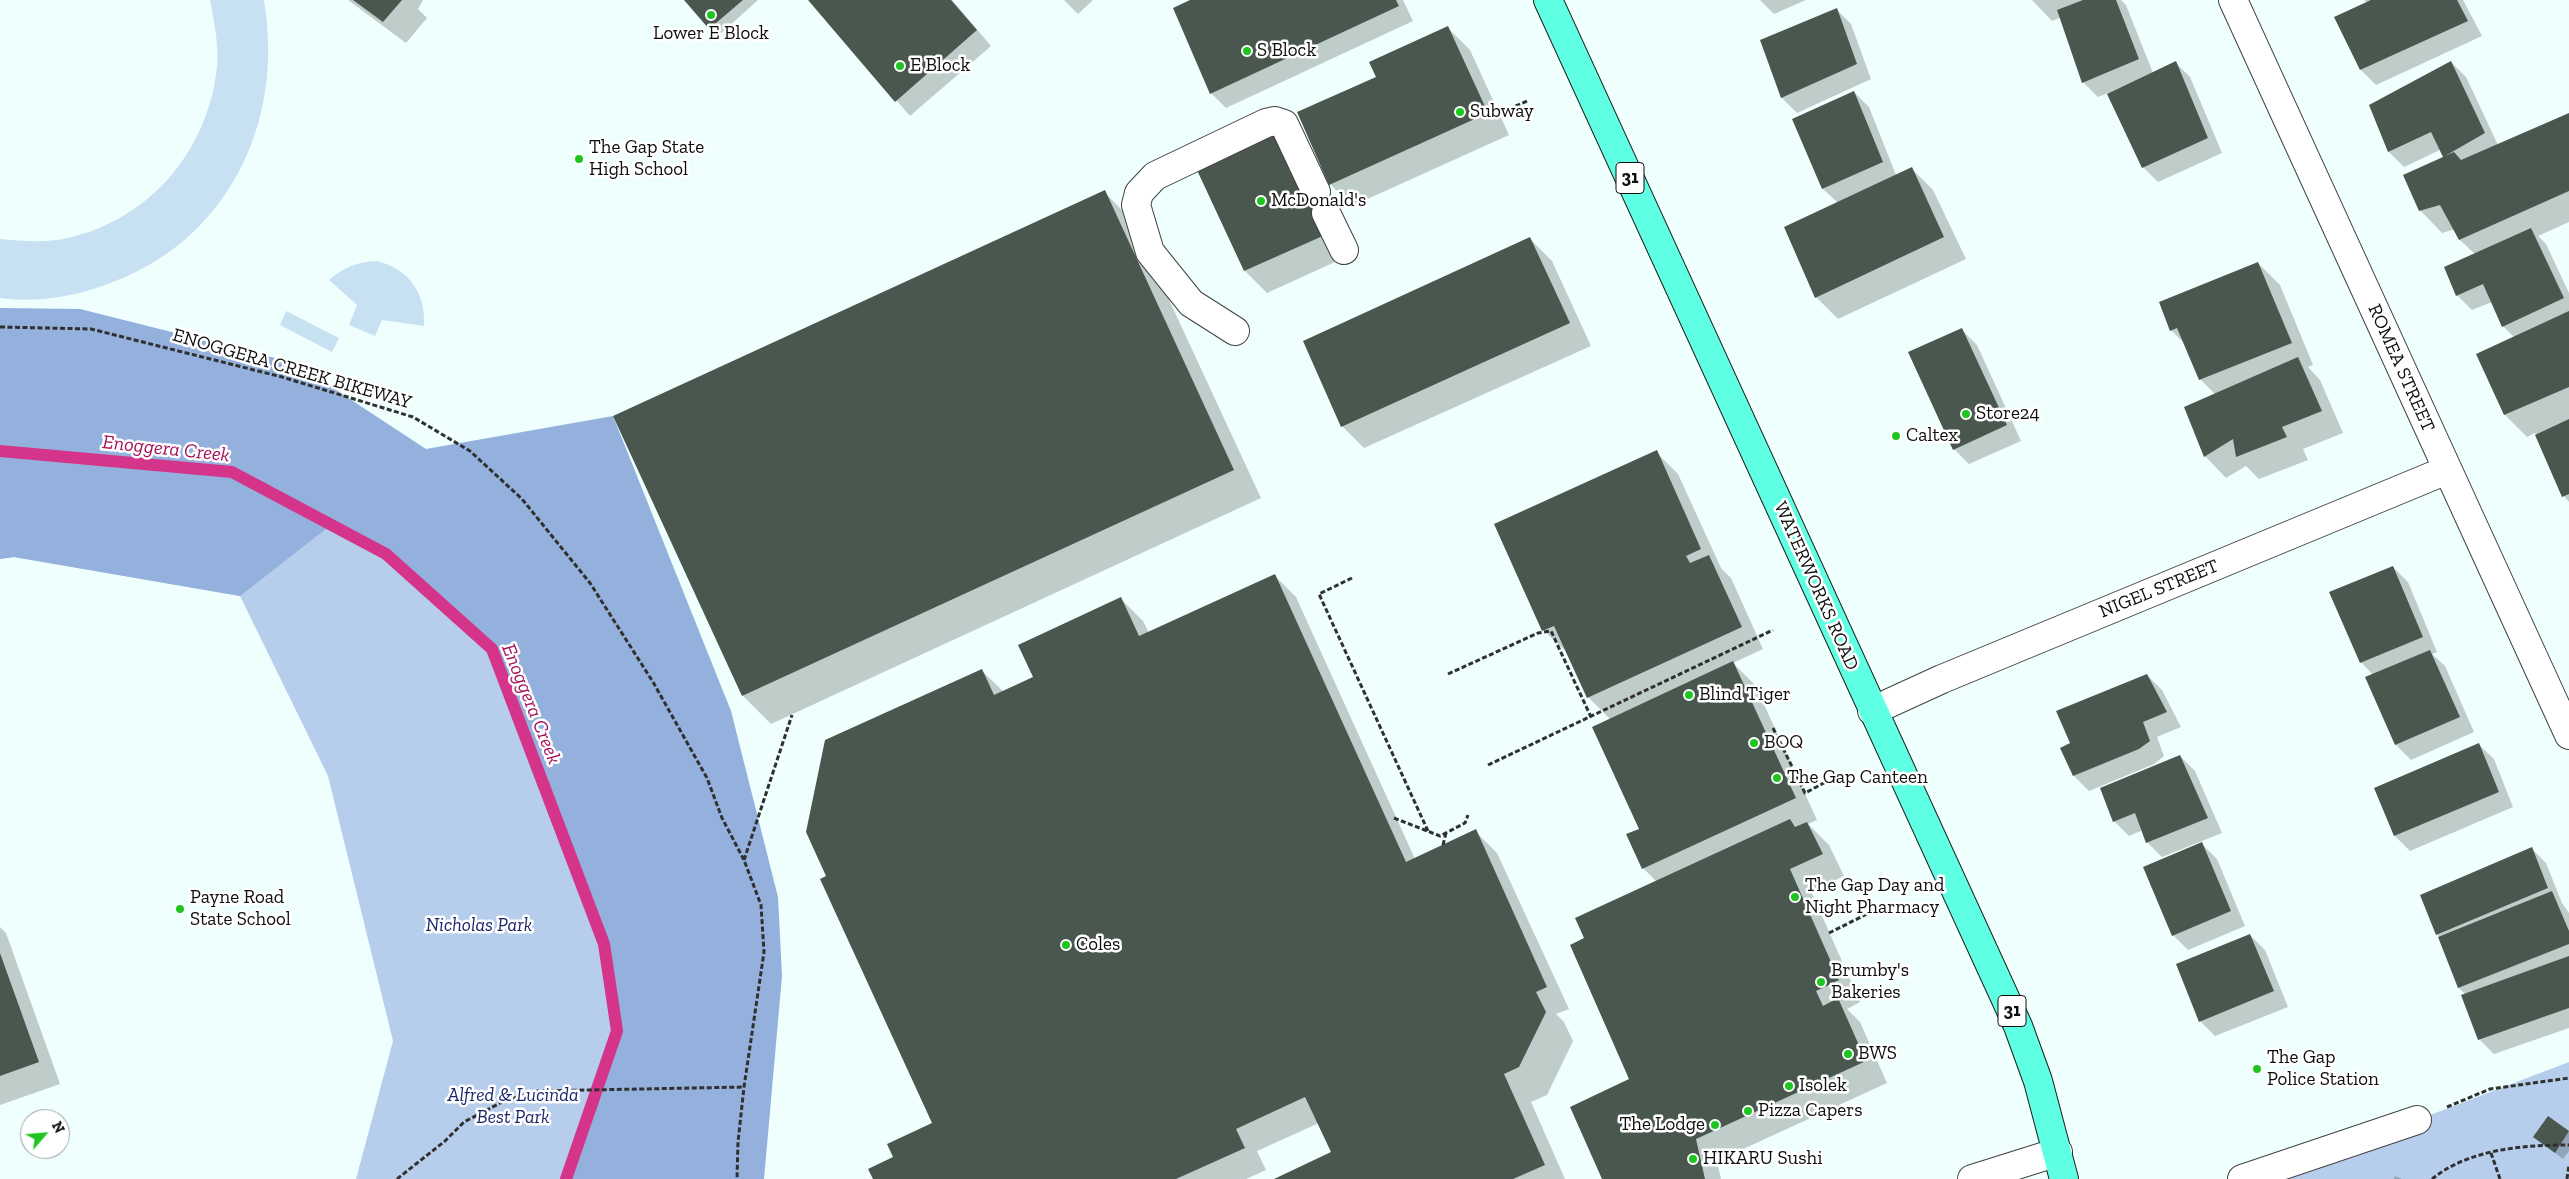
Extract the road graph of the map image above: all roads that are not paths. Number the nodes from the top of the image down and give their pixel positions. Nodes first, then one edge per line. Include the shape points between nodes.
1 (1548, 0) edge
2 (2233, 0) edge
3 (1344, 250) dead end
4 (1235, 331) dead end
5 (2447, 470) junction
6 (1872, 711) junction
7 (2569, 735) edge
8 (2417, 1120) road end
9 (2058, 1152) junction
10 (1972, 1179) edge
11 (2064, 1179) edge
12 (2242, 1179) edge

1 - 6 main road, WATERWORKS ROAD / 31
2 - 5 street, ROMEA STREET
3 - 4 street via 1284,124 1266,123 1155,176 1139,193 1136,205 1150,252 1191,303
5 - 6 street, NIGEL STREET
5 - 7 street, ROMEA STREET
6 - 9 main road, WATERWORKS ROAD / 31 via 2018,1026
8 - 12 street
9 - 10 street
9 - 11 main road, WATERWORKS ROAD / 31

